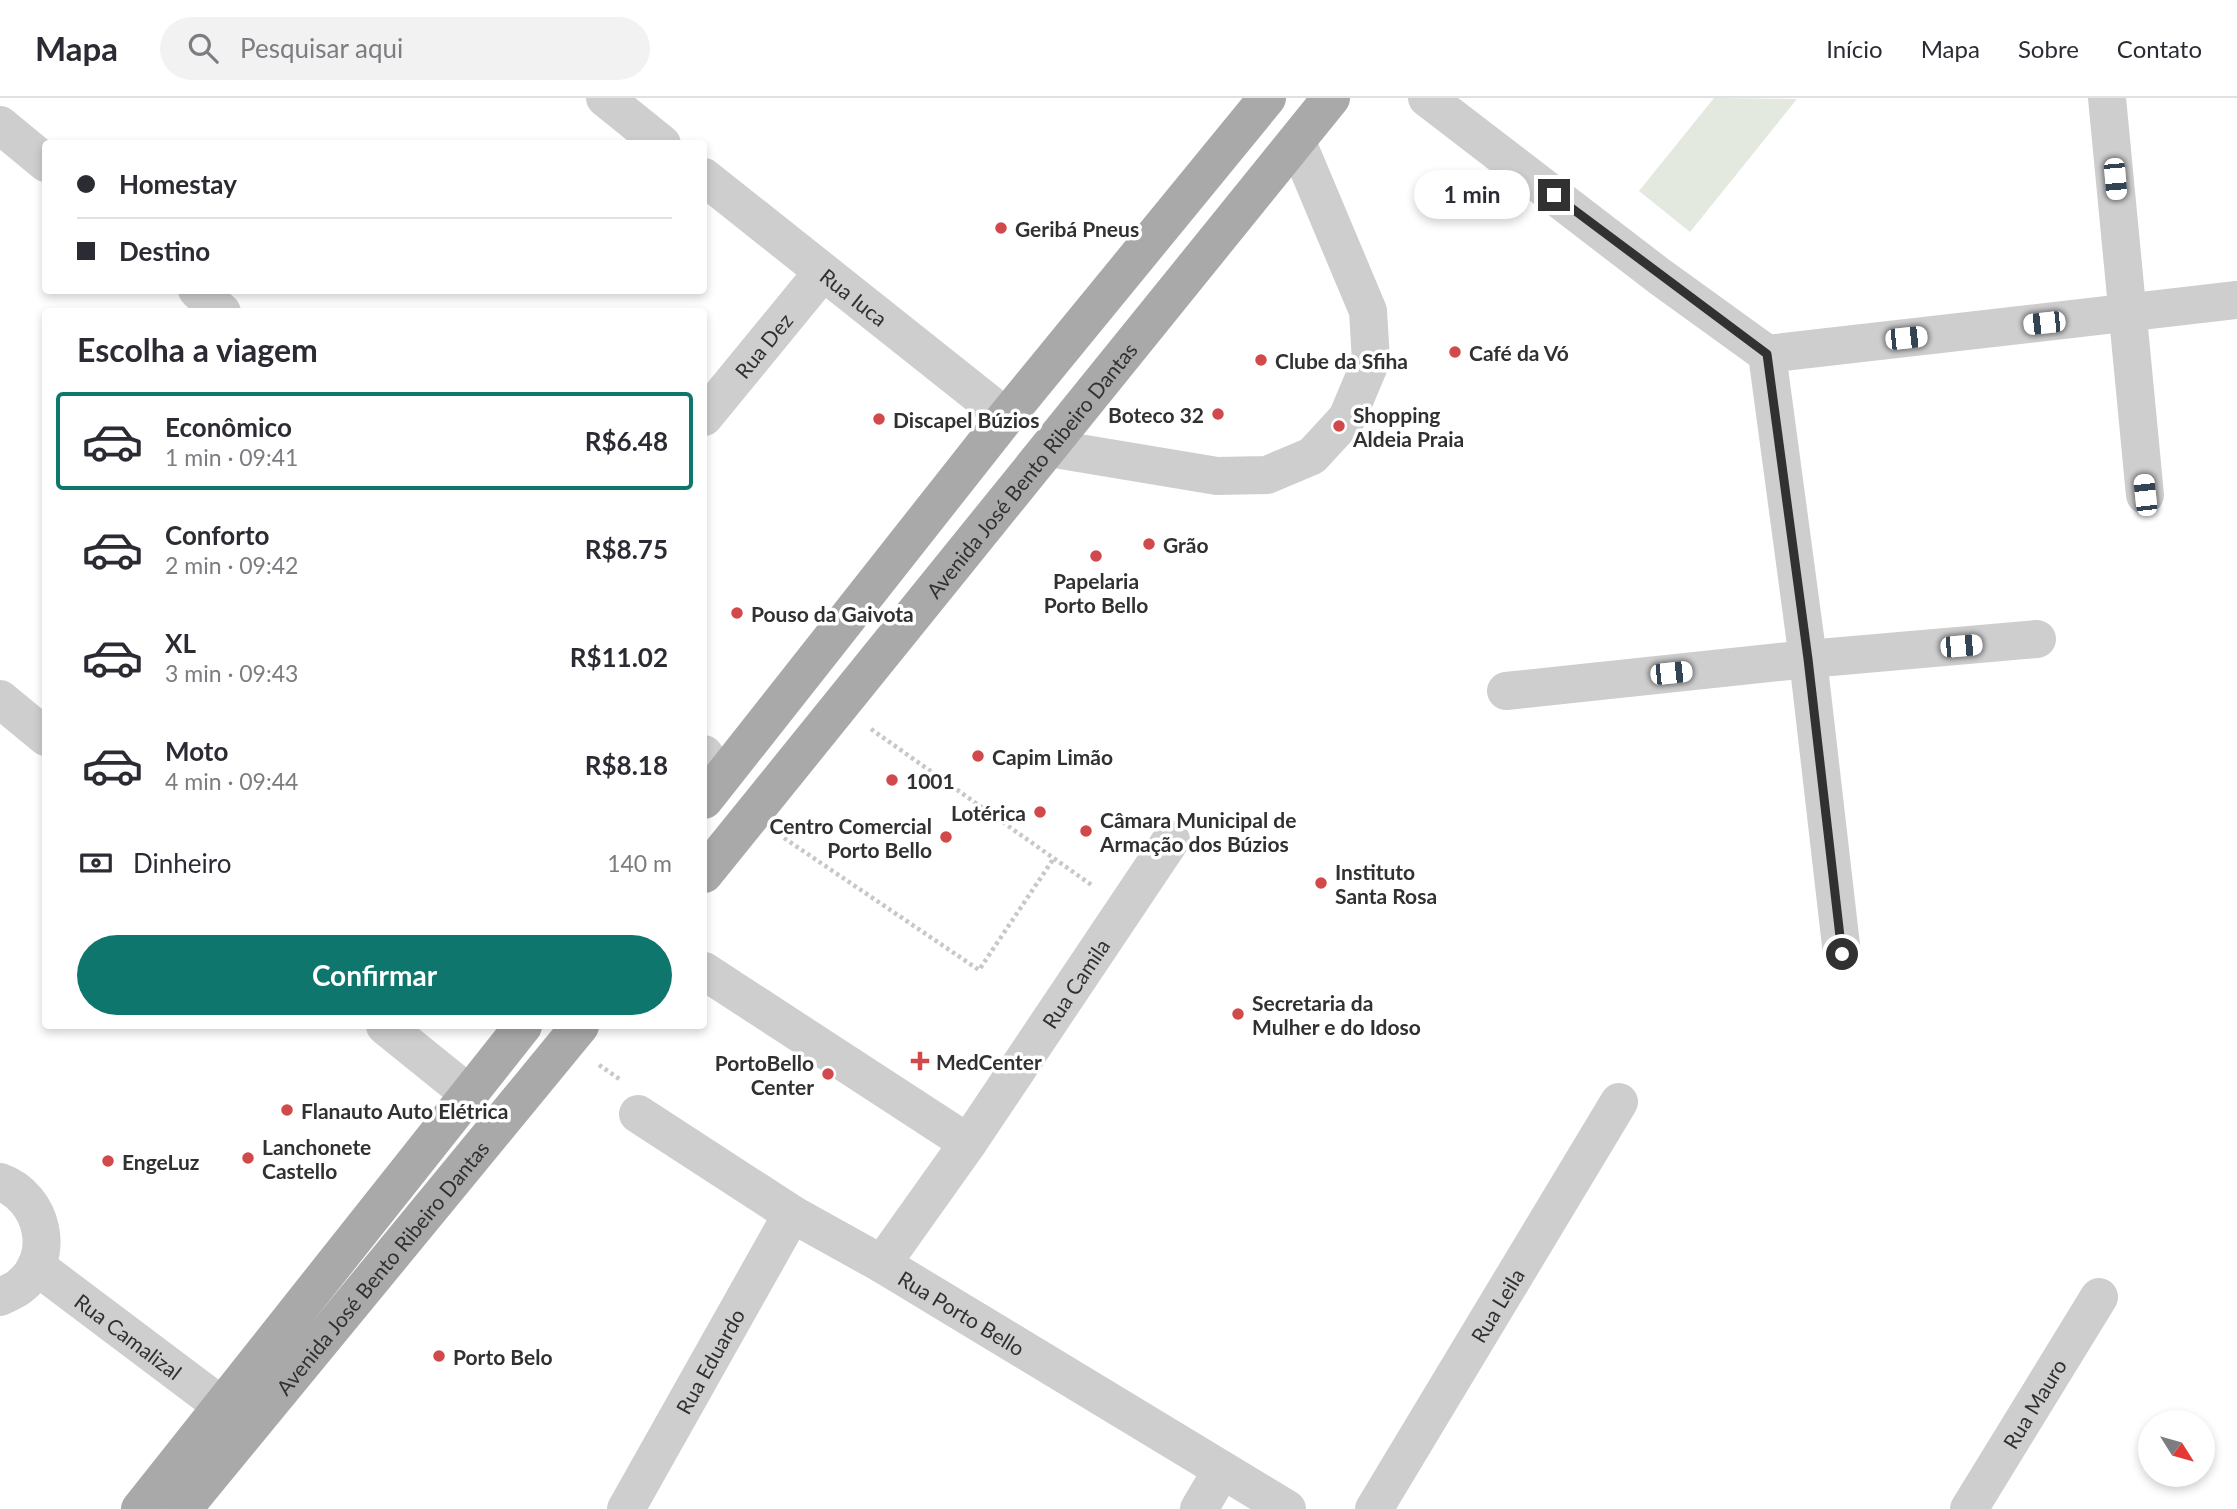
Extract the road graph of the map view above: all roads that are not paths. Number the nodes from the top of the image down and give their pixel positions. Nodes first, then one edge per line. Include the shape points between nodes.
1 (605, 98) edge
2 (1268, 98) edge
3 (1331, 98) edge
4 (1427, 98) edge
5 (2107, 98) edge
6 (0, 125) edge
7 (657, 140) edge
8 (1297, 142) junction
9 (42, 160) edge
10 (707, 179) edge
11 (822, 273) junction
12 (202, 294) edge
13 (2237, 300) edge
14 (217, 308) edge
15 (2127, 313) junction
16 (1767, 354) junction
17 (707, 413) edge
18 (1006, 417) junction
19 (1049, 448) junction
20 (2145, 495) dead end
21 (2038, 639) dead end
22 (1808, 659) junction
23 (1506, 691) dead end
24 (0, 699) edge
25 (42, 734) edge
26 (709, 777) edge
27 (1171, 839) dead end
28 (707, 870) edge
29 (1842, 954) dead end
30 (707, 973) edge
31 (389, 1029) edge
32 (521, 1029) edge
33 (578, 1029) edge
34 (468, 1093) junction
35 (1619, 1101) dead end
36 (638, 1114) dead end
37 (968, 1143) junction
38 (0, 1182) edge
39 (792, 1214) junction
40 (882, 1264) junction
41 (36, 1266) junction
42 (0, 1297) edge
43 (2099, 1297) dead end
44 (222, 1406) junction
45 (1222, 1470) junction
46 (141, 1509) edge
47 (183, 1509) edge
48 (626, 1509) edge
49 (1199, 1509) edge
50 (1287, 1509) edge
51 (1374, 1509) edge
52 (1969, 1509) edge

1 - 7 street
2 - 18 main road
3 - 8 main road, Avenida José Bento Ribeiro Dantas
4 - 16 street
5 - 15 street
6 - 9 street
8 - 19 main road, Avenida José Bento Ribeiro Dantas
8 - 19 street via 1368,311 1371,360 1347,418 1312,456 1267,475 1217,476
10 - 11 street, Rua Iuca
11 - 17 street, Rua Dez
11 - 18 street, Rua Iuca
12 - 14 street
13 - 15 street
15 - 16 street
15 - 20 street
16 - 22 street
18 - 26 main road
19 - 28 main road, Avenida José Bento Ribeiro Dantas
21 - 22 street
22 - 23 street
22 - 29 street
24 - 25 street
27 - 37 street, Rua Camila
30 - 37 street
31 - 34 street
32 - 34 main road, Avenida José Bento Ribeiro Dantas
33 - 47 main road, Avenida José Bento Ribeiro Dantas
34 - 44 main road, Avenida José Bento Ribeiro Dantas
35 - 51 street, Rua Leila
36 - 39 street, Rua Porto Bello
37 - 40 street, Rua Camila
38 - 41 street via 29,1202 40,1222 42,1244
39 - 40 street, Rua Porto Bello
39 - 48 street, Rua Eduardo
40 - 45 street, Rua Porto Bello
41 - 42 street via 21,1286
41 - 44 street, Rua Camalizal
43 - 52 street, Rua Mauro
44 - 46 main road, Avenida José Bento Ribeiro Dantas
45 - 49 street
45 - 50 street, Rua Porto Bello

